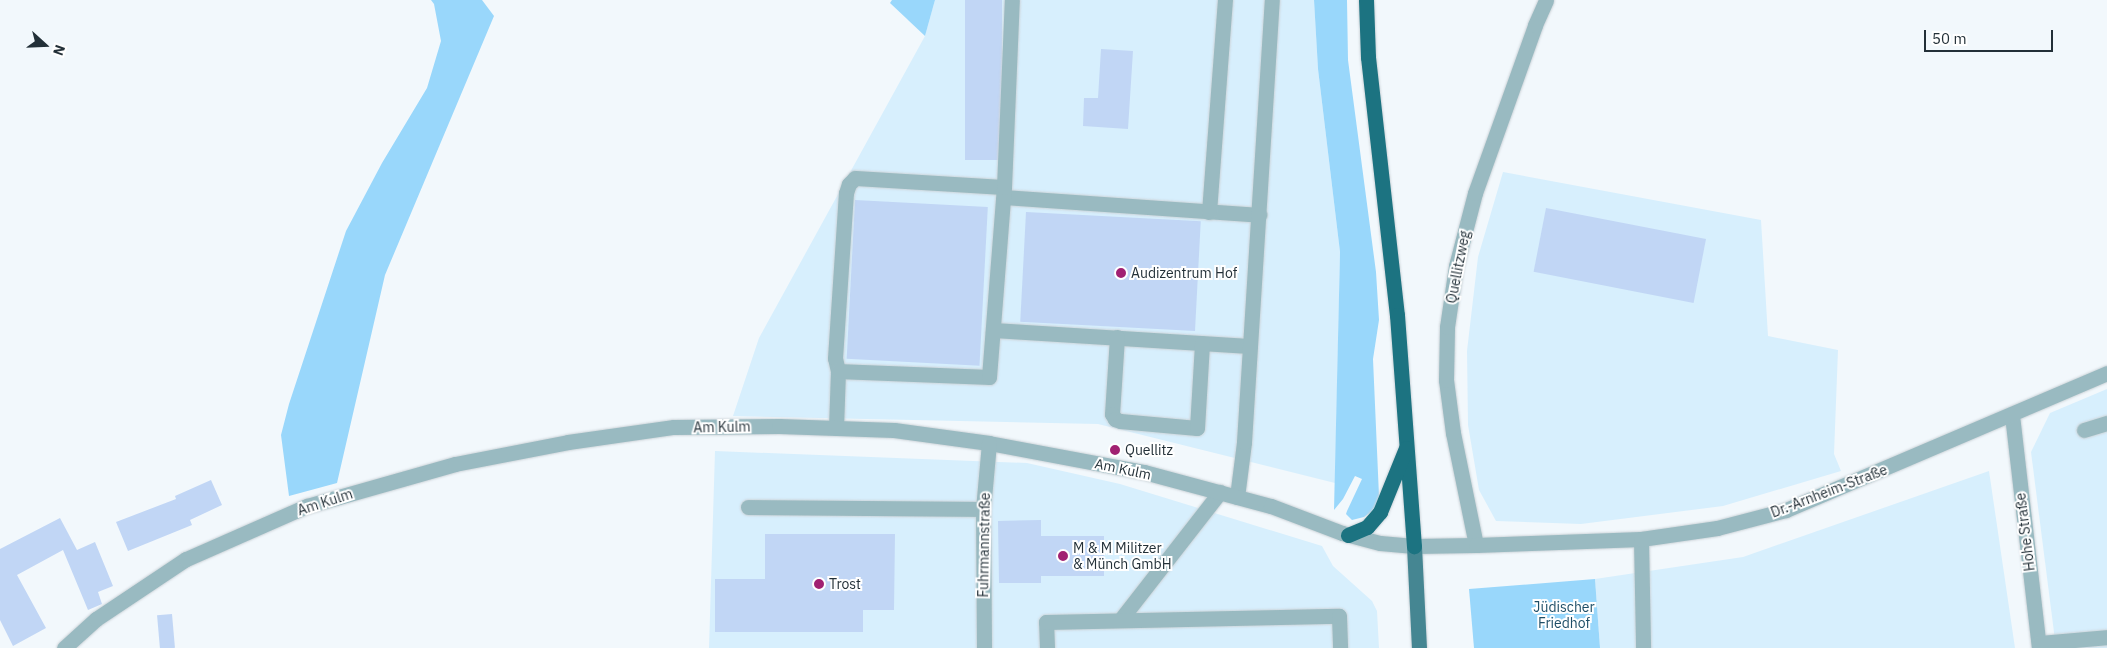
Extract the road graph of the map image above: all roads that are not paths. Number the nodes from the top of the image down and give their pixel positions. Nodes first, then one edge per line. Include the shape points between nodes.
1 (1012, 0) edge
2 (1225, 0) edge
3 (1272, 0) edge
4 (1366, 0) edge
5 (1546, 0) edge
6 (1004, 192) junction
7 (1209, 212) junction
8 (1259, 215) junction
9 (993, 330) junction
10 (1117, 338) junction
11 (1202, 343) junction
12 (1250, 346) junction
13 (838, 371) junction
14 (2107, 373) edge
15 (2012, 415) junction
16 (2107, 423) edge
17 (836, 428) junction
18 (2084, 430) dead end
19 (1408, 442) junction
20 (989, 443) junction
21 (1220, 492) junction
22 (1237, 497) junction
23 (748, 507) dead end
24 (983, 509) junction
25 (1348, 535) junction
26 (1640, 538) junction
27 (1476, 545) junction
28 (1414, 546) junction
29 (1121, 619) junction
30 (2107, 637) edge
31 (2039, 646) edge
32 (64, 648) edge
33 (984, 648) edge
34 (1047, 648) edge
35 (1340, 648) edge
36 (1419, 648) edge
37 (1644, 648) edge

1 - 6 street
2 - 7 street
3 - 8 street
4 - 19 highway via 1368,57 1390,239
5 - 27 street, Quellitzweg via 1475,193 1456,266 1447,328 1446,380 1453,433
6 - 7 street
6 - 9 street
6 - 13 street via 855,178 846,193 835,358
7 - 8 street
8 - 12 street
9 - 10 street
9 - 13 street via 989,377
10 - 11 street
10 - 11 street via 1112,414 1115,419 1197,428
11 - 12 street
12 - 22 street
13 - 17 street
14 - 15 street, Dr.-Arnheim-Straße
15 - 26 street, Dr.-Arnheim-Straße via 1786,510 1717,528
15 - 31 street, Hohe Straße
16 - 18 street
17 - 20 street, Am Kulm via 894,430
17 - 32 street, Am Kulm via 674,427 568,442 455,464 308,506 186,559 96,619
19 - 25 highway via 1380,512 1367,527
19 - 28 highway
20 - 21 street, Am Kulm via 1110,465
20 - 24 street, Fuhrmannstraße
21 - 22 street, Am Kulm
21 - 29 street
22 - 25 street, Am Kulm
23 - 24 street
24 - 33 street, Fuhrmannstraße
25 - 28 street, Am Kulm via 1380,543
26 - 27 street, Dr.-Arnheim-Straße
26 - 37 street
27 - 28 street, Dr.-Arnheim-Straße
28 - 36 main road
29 - 34 street via 1046,622
29 - 35 street via 1339,616
30 - 31 street

